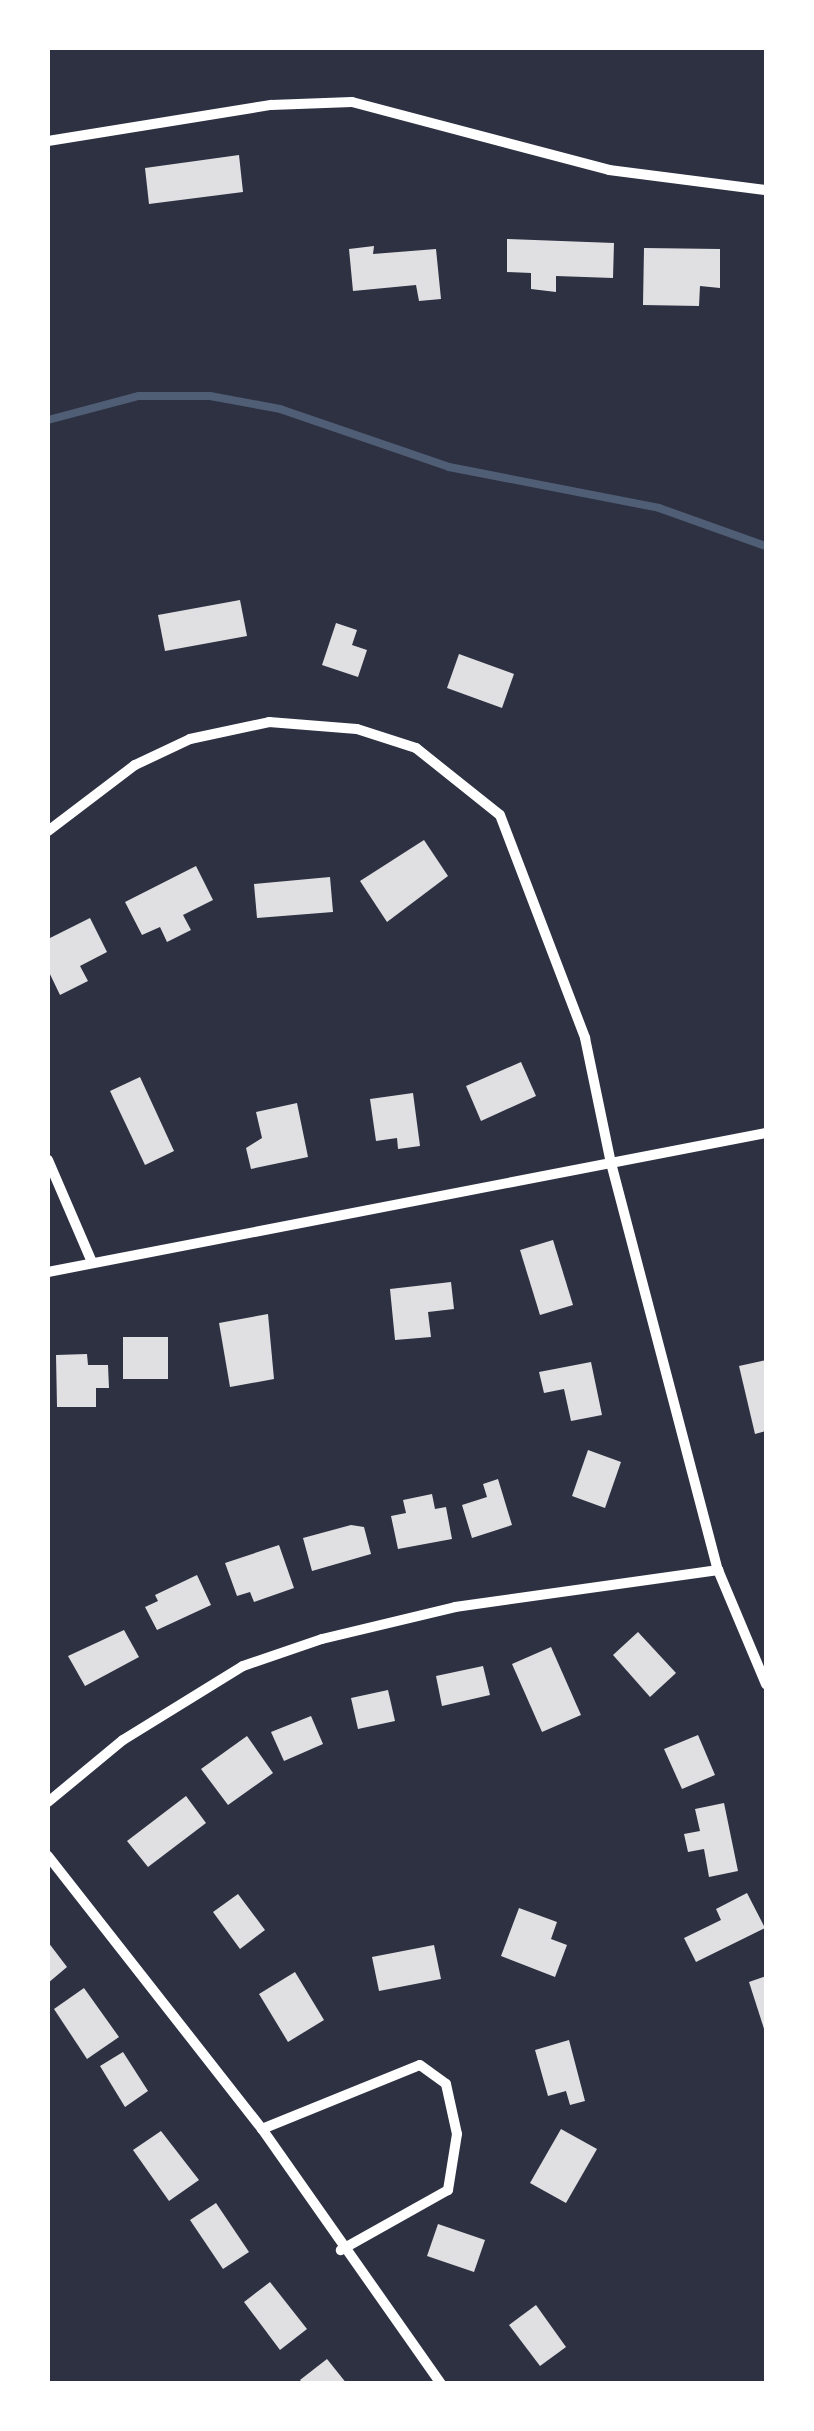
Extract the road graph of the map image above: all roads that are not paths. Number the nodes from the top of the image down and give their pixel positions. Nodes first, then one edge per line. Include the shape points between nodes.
1 (48, 141) edge
2 (766, 190) edge
3 (48, 831) edge
4 (766, 1133) edge
5 (48, 1160) edge
6 (611, 1163) junction
7 (92, 1262) junction
8 (48, 1272) edge
9 (718, 1570) junction
10 (766, 1684) edge
11 (48, 1802) edge
12 (48, 1856) edge
13 (262, 2129) junction
14 (341, 2250) junction
15 (440, 2384) edge

1 - 2 street via 271,105 352,102 608,170
3 - 6 street via 135,766 190,739 269,722 357,730 416,748 500,815 538,900 585,1038
4 - 6 street
5 - 7 street
6 - 7 street
6 - 9 street
7 - 8 street
9 - 10 street
9 - 11 street via 455,1607 243,1666 124,1740
12 - 13 street
13 - 14 street
13 - 14 street via 420,2065 446,2084 456,2134 448,2190
14 - 15 street

